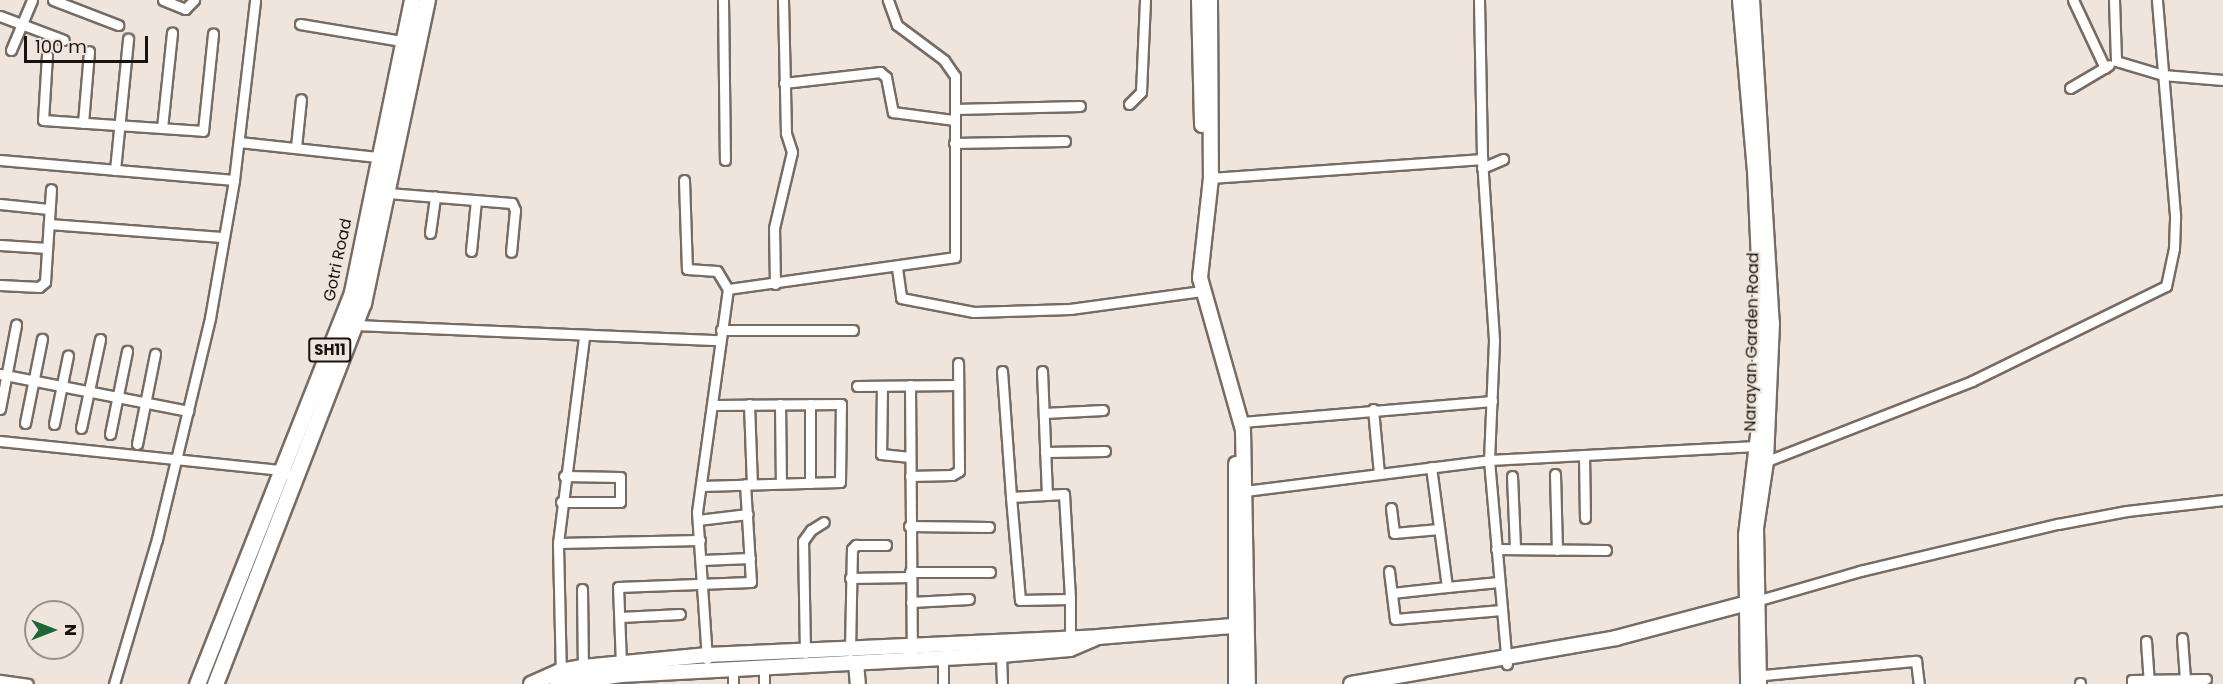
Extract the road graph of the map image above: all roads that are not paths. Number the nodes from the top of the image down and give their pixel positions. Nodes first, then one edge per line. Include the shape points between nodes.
1 (32, 0) edge
2 (53, 0) edge
3 (163, 0) edge
4 (194, 0) edge
5 (255, 0) edge
6 (412, 0) edge
7 (427, 0) edge
8 (723, 0) edge
9 (783, 0) edge
10 (888, 0) edge
11 (1145, 0) edge
12 (1199, 0) edge
13 (1210, 0) edge
14 (1479, 0) edge
15 (1740, 0) edge
16 (1752, 0) edge
17 (2073, 0) edge
18 (2114, 0) edge
19 (2157, 0) edge
20 (0, 16) edge
21 (22, 24) junction
22 (300, 24) dead end
23 (118, 25) dead end
24 (172, 33) dead end
25 (213, 34) dead end
26 (128, 39) dead end
27 (64, 40) dead end
28 (402, 41) junction
29 (11, 50) dead end
30 (89, 51) dead end
31 (47, 55) dead end
32 (2116, 61) junction
33 (2105, 68) junction
34 (2163, 75) junction
35 (2223, 80) edge
36 (784, 83) junction
37 (2070, 88) dead end
38 (301, 99) dead end
39 (1129, 104) dead end
40 (1080, 106) dead end
41 (955, 115) junction
42 (83, 123) junction
43 (120, 125) junction
44 (162, 128) junction
45 (1065, 141) dead end
46 (239, 142) junction
47 (954, 143) junction
48 (296, 147) junction
49 (377, 158) junction
50 (1503, 159) dead end
51 (0, 160) edge
52 (725, 160) dead end
53 (1482, 163) junction
54 (115, 170) junction
55 (1211, 178) junction
56 (234, 180) junction
57 (684, 180) dead end
58 (51, 189) dead end
59 (388, 193) junction
60 (435, 196) junction
61 (476, 200) junction
62 (0, 204) edge
63 (50, 209) junction
64 (49, 224) junction
65 (430, 233) dead end
66 (222, 237) junction
67 (0, 244) edge
68 (47, 248) junction
69 (471, 251) dead end
70 (510, 252) dead end
71 (897, 268) junction
72 (775, 284) junction
73 (0, 285) edge
74 (728, 289) junction
75 (1198, 291) junction
76 (16, 324) dead end
77 (355, 325) junction
78 (853, 330) dead end
79 (720, 335) junction
80 (584, 336) junction
81 (42, 339) dead end
82 (100, 339) dead end
83 (127, 351) dead end
84 (155, 354) dead end
85 (68, 355) dead end
86 (958, 363) dead end
87 (1002, 371) dead end
88 (1042, 371) dead end
89 (3, 375) edge
90 (34, 381) junction
91 (910, 385) junction
92 (958, 385) junction
93 (62, 386) junction
94 (857, 386) dead end
95 (882, 386) junction
96 (88, 392) junction
97 (117, 397) junction
98 (1492, 401) junction
99 (145, 403) junction
100 (780, 404) junction
101 (810, 404) junction
102 (714, 405) junction
103 (749, 405) junction
104 (0, 409) edge
105 (1103, 410) dead end
106 (1373, 410) junction
107 (188, 411) junction
108 (1044, 413) junction
109 (1242, 422) junction
110 (25, 423) dead end
111 (54, 424) dead end
112 (81, 428) dead end
113 (110, 434) dead end
114 (0, 441) edge
115 (137, 444) dead end
116 (1757, 446) junction
117 (1105, 451) dead end
118 (1045, 452) junction
119 (1584, 455) junction
120 (910, 457) junction
121 (1489, 460) junction
122 (176, 462) junction
123 (1766, 462) junction
124 (1431, 467) junction
125 (1752, 467) junction
126 (287, 473) junction
127 (1379, 474) junction
128 (1555, 474) dead end
129 (564, 476) junction
130 (910, 476) junction
131 (1512, 476) dead end
132 (781, 483) junction
133 (810, 483) junction
134 (748, 484) junction
135 (701, 486) junction
136 (1245, 491) junction
137 (1047, 495) junction
138 (1011, 497) junction
139 (2223, 500) edge
140 (561, 502) junction
141 (1391, 508) dead end
142 (748, 514) junction
143 (1585, 518) dead end
144 (698, 520) junction
145 (824, 522) dead end
146 (909, 526) junction
147 (989, 527) dead end
148 (1439, 529) junction
149 (700, 540) junction
150 (558, 543) junction
151 (886, 545) dead end
152 (1496, 549) junction
153 (1515, 549) junction
154 (1557, 550) junction
155 (1606, 550) dead end
156 (750, 558) junction
157 (702, 560) junction
158 (1389, 571) dead end
159 (990, 572) dead end
160 (910, 574) junction
161 (850, 578) junction
162 (1499, 582) junction
163 (704, 584) junction
164 (1447, 587) junction
165 (582, 589) dead end
166 (1392, 593) junction
167 (1070, 598) junction
168 (969, 599) dead end
169 (911, 602) junction
170 (1751, 606) junction
171 (1502, 610) junction
172 (680, 614) dead end
173 (620, 617) junction
174 (1240, 625) junction
175 (2182, 638) dead end
176 (2146, 641) dead end
177 (1070, 642) junction
178 (912, 651) junction
179 (805, 653) junction
180 (707, 655) junction
181 (1000, 655) junction
182 (943, 657) junction
183 (852, 658) junction
184 (1507, 660) junction
185 (621, 664) junction
186 (583, 667) junction
187 (733, 669) junction
188 (764, 669) junction
189 (707, 670) junction
190 (1810, 674) junction
191 (559, 679) edge
192 (632, 679) edge
193 (2185, 679) junction
194 (2206, 679) dead end
195 (1754, 680) edge
196 (2149, 680) junction
197 (3, 681) edge
198 (24, 684) edge
199 (114, 684) edge
200 (197, 684) edge
201 (215, 684) edge
202 (531, 684) edge
203 (733, 684) edge
204 (764, 684) edge
205 (858, 684) edge
206 (943, 684) edge
207 (1002, 684) edge
208 (1236, 684) edge
209 (1248, 684) edge
210 (1351, 684) edge
211 (1393, 684) edge
212 (1811, 684) edge
213 (1918, 684) edge
214 (2132, 684) edge

1 - 21 street
2 - 23 street
3 - 4 street via 185,9
5 - 46 street
6 - 28 main road, Gotri Road / SH11
7 - 59 main road, Gotri Road / SH11
8 - 52 street
9 - 36 street
10 - 41 street via 897,25 952,69
11 - 39 street via 1141,92
12 - 75 street via 1202,168
13 - 55 street
14 - 53 street
15 - 116 street, Narayan Garden Road via 1755,170 1760,286
16 - 123 street, Narayan Garden Road via 1771,276
17 - 33 street
18 - 32 street
19 - 34 street
20 - 21 street
21 - 27 street
21 - 29 street
22 - 28 street
24 - 44 street
25 - 44 street via 202,131
26 - 43 street
28 - 49 main road, Gotri Road / SH11
30 - 42 street
31 - 42 street via 41,117
32 - 33 street
32 - 34 street
33 - 37 street
34 - 35 street
34 - 123 street via 2175,214 2174,248 2166,286 1972,381
36 - 41 street via 880,72 886,78 893,112
36 - 72 street via 786,133 792,152 774,228
38 - 48 street
40 - 41 street
41 - 47 street
42 - 43 street
43 - 44 street
43 - 54 street
45 - 47 street
46 - 48 street
46 - 56 street
47 - 71 street via 955,258
48 - 49 street
49 - 126 main road, Gotri Road / SH11 via 352,292
50 - 53 street
51 - 54 street
53 - 55 street
53 - 98 street via 1494,341
54 - 56 street
55 - 75 street
56 - 66 street
57 - 74 street via 687,269 717,271
58 - 63 street
59 - 60 street
59 - 77 main road, Gotri Road / SH11
60 - 61 street
60 - 65 street
61 - 69 street
61 - 70 street via 515,206
62 - 63 street
63 - 64 street
64 - 66 street
64 - 68 street
66 - 107 street via 210,318
67 - 68 street
68 - 73 street via 43,285
71 - 72 street
71 - 75 street via 901,298 974,312 1070,309
72 - 74 street
74 - 79 street
75 - 109 street
75 - 174 street via 1235,427
76 - 89 street
77 - 80 street
77 - 126 main road, Gotri Road / SH11
78 - 79 street
79 - 80 street
79 - 102 street
80 - 129 street
81 - 90 street
82 - 96 street
83 - 97 street
84 - 99 street
85 - 93 street
86 - 92 street
87 - 138 street
88 - 108 street
89 - 90 street
89 - 104 street
90 - 93 street
90 - 110 street
91 - 92 street
91 - 95 street
91 - 120 street
92 - 130 street via 959,471 952,475
93 - 96 street
93 - 111 street
94 - 95 street
95 - 120 street via 880,454
96 - 97 street
96 - 112 street
97 - 99 street
97 - 113 street
98 - 106 street
98 - 121 street
99 - 107 street
99 - 115 street
100 - 101 street
100 - 103 street
100 - 132 street
101 - 133 street
101 - 133 street via 841,404 840,482
102 - 103 street
102 - 135 street
103 - 134 street
105 - 108 street
106 - 109 street
106 - 127 street
107 - 122 street
108 - 118 street
109 - 136 street
114 - 122 street
116 - 119 street
116 - 125 street, Narayan Garden Road
117 - 118 street
118 - 137 street
119 - 121 street
119 - 143 street
120 - 130 street
121 - 124 street
121 - 152 street
122 - 126 street
122 - 199 street
123 - 125 street
123 - 170 street, Narayan Garden Road via 1756,528
124 - 127 street
124 - 148 street
125 - 170 street, Narayan Garden Road
126 - 200 main road, Gotri Road / SH11
126 - 201 main road, Gotri Road / SH11
127 - 136 street
128 - 154 street
129 - 140 street
129 - 140 street via 620,477 620,502
130 - 146 street
131 - 153 street
132 - 133 street
132 - 134 street
134 - 135 street
134 - 142 street
135 - 144 street
136 - 174 street
137 - 138 street
137 - 167 street via 1065,494
138 - 167 street via 1020,600
139 - 170 street via 2058,524 1860,571
140 - 150 street
141 - 148 street via 1395,533
142 - 144 street
142 - 156 street
144 - 149 street
145 - 179 street via 803,541
146 - 147 street
146 - 160 street
148 - 164 street
149 - 150 street
149 - 157 street
150 - 191 street
151 - 161 street via 854,546
152 - 153 street
152 - 162 street
153 - 154 street
154 - 155 street
156 - 157 street
156 - 163 street via 751,582
157 - 163 street
158 - 166 street
159 - 160 street
160 - 161 street
160 - 169 street
161 - 183 street
162 - 164 street
162 - 171 street
163 - 173 street via 618,587
163 - 180 street
164 - 166 street
165 - 186 street
166 - 171 street via 1395,618
167 - 177 street
168 - 169 street
169 - 178 street
170 - 184 street via 1653,638
170 - 195 street, Narayan Garden Road
171 - 184 street
172 - 173 street
173 - 185 street
174 - 177 street
174 - 208 street
174 - 209 street
175 - 193 street
176 - 196 street
177 - 178 street
177 - 181 street
178 - 182 street
178 - 183 street
179 - 180 street
179 - 183 street
180 - 185 street
180 - 189 street
181 - 182 street
181 - 207 street
182 - 206 street
183 - 188 street
183 - 205 street
184 - 210 street
184 - 211 street
185 - 186 street
186 - 191 street
187 - 188 street
187 - 189 street
187 - 203 street
188 - 204 street
189 - 192 street
190 - 195 street
190 - 212 street
190 - 213 street via 1916,661
191 - 192 street
191 - 202 street
193 - 194 street
193 - 196 street
196 - 214 street via 2132,680
197 - 198 street

